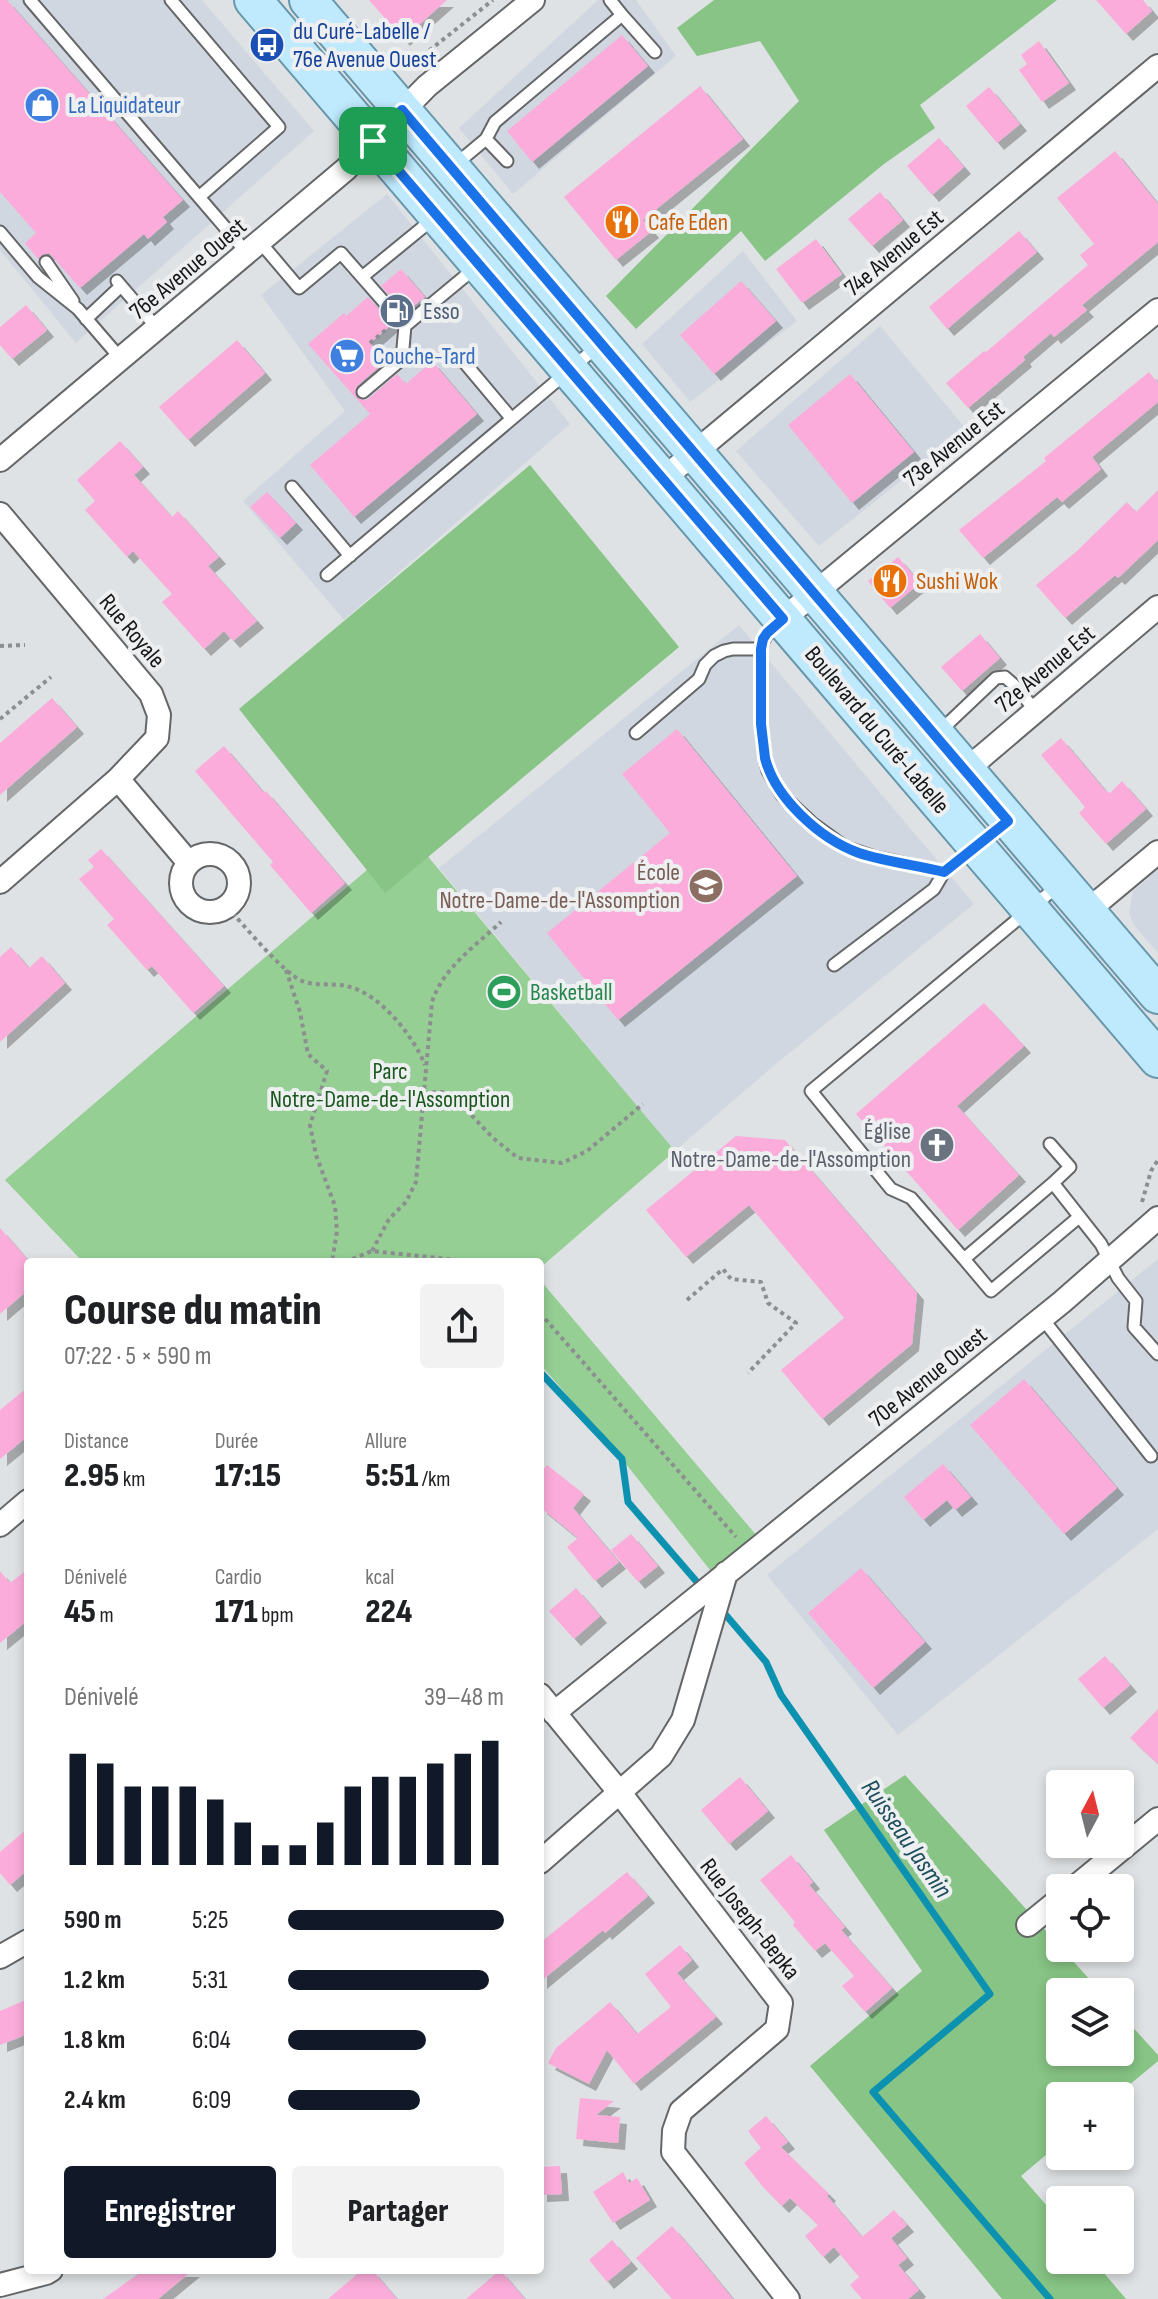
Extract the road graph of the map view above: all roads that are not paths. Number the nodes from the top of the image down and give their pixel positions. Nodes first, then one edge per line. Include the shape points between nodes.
1 (30, 0) edge
2 (171, 0) edge
3 (253, 0) edge
4 (308, 0) edge
5 (533, 0) edge
6 (610, 0) edge
7 (622, 15) junction
8 (655, 52) dead end
9 (1158, 66) edge
10 (402, 110) junction
11 (486, 139) junction
12 (373, 141) junction
13 (507, 161) dead end
14 (451, 168) junction
15 (199, 197) junction
16 (436, 216) junction
17 (0, 232) edge
18 (253, 248) junction
19 (46, 262) dead end
20 (478, 265) junction
21 (362, 277) junction
22 (78, 309) junction
23 (1158, 310) edge
24 (86, 319) junction
25 (405, 326) junction
26 (157, 328) junction
27 (602, 343) junction
28 (121, 359) junction
29 (464, 362) dead end
30 (569, 369) junction
31 (363, 392) dead end
32 (511, 418) junction
33 (695, 453) junction
34 (0, 460) edge
35 (663, 479) junction
36 (292, 487) dead end
37 (0, 514) edge
38 (350, 556) junction
39 (327, 575) dead end
40 (814, 593) junction
41 (1158, 607) edge
42 (783, 619) junction
43 (761, 649) junction
44 (1036, 711) junction
45 (636, 733) dead end
46 (935, 736) junction
47 (965, 771) junction
48 (118, 779) junction
49 (1008, 821) junction
50 (976, 846) junction
51 (1158, 852) edge
52 (189, 863) junction
53 (944, 872) junction
54 (0, 882) edge
55 (1062, 883) junction
56 (1031, 910) junction
57 (1086, 912) junction
58 (834, 965) dead end
59 (1158, 995) edge
60 (1158, 1059) edge
61 (1050, 1144) dead end
62 (1053, 1183) junction
63 (1079, 1217) junction
64 (1158, 1218) edge
65 (964, 1259) junction
66 (1110, 1260) junction
67 (1042, 1318) junction
68 (1158, 1354) edge
69 (1151, 1456) dead end
70 (24, 1504) edge
71 (0, 1525) edge
72 (726, 1573) junction
73 (547, 1704) edge
74 (620, 1793) junction
75 (1158, 1819) edge
76 (544, 1859) edge
77 (1091, 1874) edge
78 (1046, 1910) edge
79 (1028, 1925) dead end
80 (24, 1943) edge
81 (0, 1957) edge
82 (42, 2274) edge
83 (0, 2285) edge
84 (788, 2299) edge

1 - 15 lane
2 - 15 lane via 279,127
3 - 12 main road, Boulevard du Curé-Labelle
4 - 10 main road, Boulevard du Curé-Labelle
5 - 10 street, 76e Avenue Ouest
6 - 7 lane
7 - 8 lane
7 - 11 lane via 495,122
9 - 33 street, 74e Avenue Est
10 - 12 street, 76e Avenue Ouest
10 - 14 main road, Boulevard du Curé-Labelle
11 - 13 lane
11 - 14 lane
12 - 16 main road, Boulevard du Curé-Labelle
12 - 18 street, 76e Avenue Ouest
14 - 27 main road, Boulevard du Curé-Labelle
15 - 18 lane
16 - 20 main road, Boulevard du Curé-Labelle
16 - 21 lane
17 - 22 lane via 38,277
18 - 21 lane via 299,288 341,253
18 - 26 street, 76e Avenue Ouest
19 - 22 lane
20 - 25 lane
20 - 30 main road, Boulevard du Curé-Labelle
21 - 25 lane
22 - 24 lane
23 - 40 street, 73e Avenue Est
24 - 26 lane via 119,283
24 - 28 lane
25 - 31 lane via 402,359
26 - 28 street, 76e Avenue Ouest
27 - 30 lane
27 - 33 main road, Boulevard du Curé-Labelle
28 - 34 street, 76e Avenue Ouest
29 - 32 lane
30 - 32 lane
30 - 35 main road, Boulevard du Curé-Labelle
32 - 38 lane
33 - 35 street, 74e Avenue Est
33 - 40 main road, Boulevard du Curé-Labelle
35 - 42 main road, Boulevard du Curé-Labelle
36 - 38 lane
37 - 48 street, Rue Royale via 151,694 159,715 157,738
38 - 39 lane
40 - 42 street, 73e Avenue Est
40 - 46 main road, Boulevard du Curé-Labelle
41 - 44 street, 72e Avenue Est
42 - 43 lane via 767,633
42 - 50 main road, Boulevard du Curé-Labelle
43 - 45 lane via 733,649 714,656 699,679
43 - 53 lane via 765,758 782,795 845,847
44 - 46 lane via 1005,677 996,678
44 - 47 street, 72e Avenue Est
46 - 47 main road, Boulevard du Curé-Labelle
47 - 49 main road, Boulevard du Curé-Labelle
48 - 52 street
48 - 54 street, Rue Royale
49 - 50 lane
49 - 55 main road, Boulevard du Curé-Labelle
50 - 53 lane
50 - 56 main road, Boulevard du Curé-Labelle
51 - 57 street
52 - 52 street via 180,881 189,904 208,913 233,902 239,879 228,861 209,854
53 - 58 lane via 934,889
55 - 56 lane
55 - 57 main road, Boulevard du Curé-Labelle
56 - 60 main road, Boulevard du Curé-Labelle
56 - 65 lane via 811,1091 891,1189 911,1198
57 - 59 main road, Boulevard du Curé-Labelle
61 - 62 lane via 1070,1167
62 - 63 lane
62 - 65 lane
63 - 65 lane via 991,1291
63 - 66 lane
64 - 66 street, 70e Avenue Ouest
66 - 67 street, 70e Avenue Ouest
66 - 68 lane via 1136,1301 1134,1327
67 - 69 lane
67 - 72 street, 70e Avenue Ouest
70 - 71 street
72 - 73 street, 70e Avenue Ouest
72 - 74 street via 683,1720 661,1756
73 - 74 street, Rue Joseph-Bepka
74 - 76 street
74 - 84 street, Rue Joseph-Bepka via 781,2003 777,2029 681,2111 673,2152
75 - 77 street
78 - 79 street
80 - 81 street
82 - 83 street

